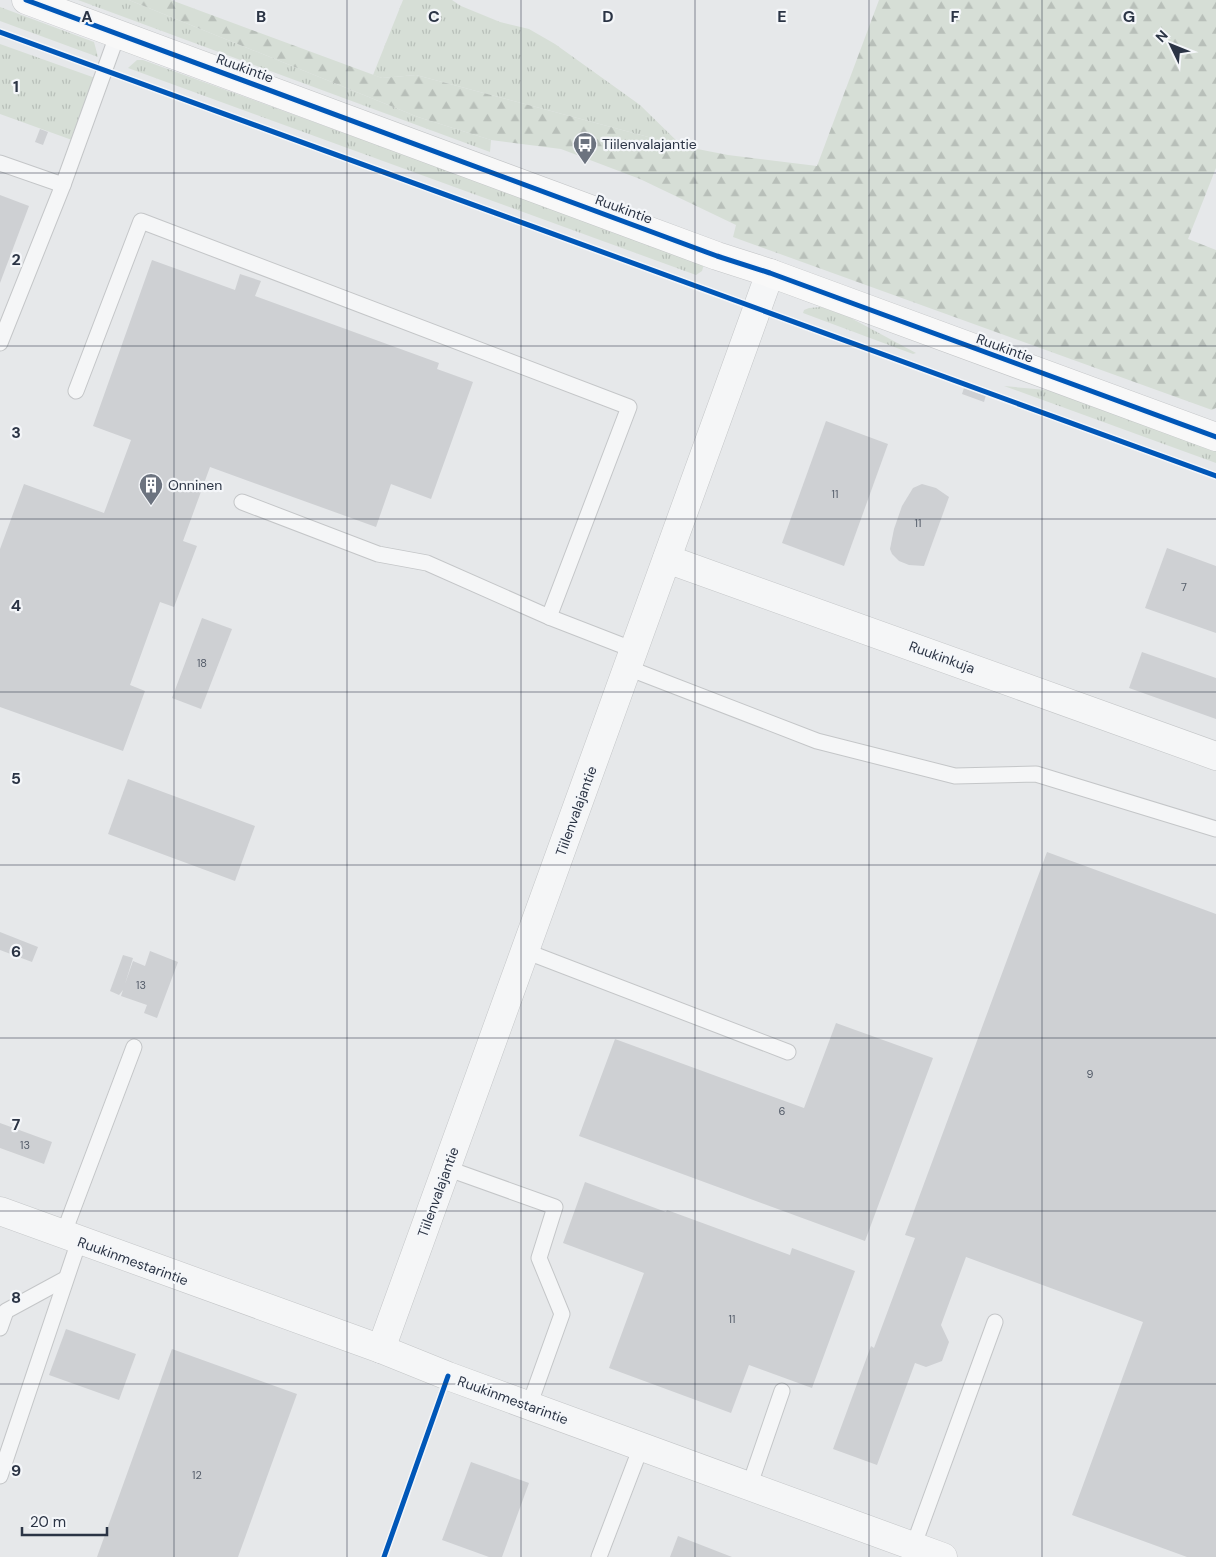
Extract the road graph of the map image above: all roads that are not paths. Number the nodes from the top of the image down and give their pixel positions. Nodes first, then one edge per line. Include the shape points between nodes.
1 (26, 0) edge
2 (118, 33) junction
3 (0, 163) edge
4 (63, 185) junction
5 (770, 274) junction
6 (0, 343) edge
7 (76, 391) dead end
8 (1216, 437) edge
9 (242, 502) dead end
10 (667, 559) junction
11 (549, 617) junction
12 (631, 659) junction
13 (1216, 756) edge
14 (1216, 829) edge
15 (525, 951) junction
16 (134, 1047) dead end
17 (788, 1052) dead end
18 (446, 1168) junction
19 (0, 1211) edge
20 (71, 1238) junction
21 (66, 1280) junction
22 (995, 1322) dead end
23 (0, 1328) edge
24 (381, 1349) junction
25 (782, 1391) dead end
26 (529, 1406) junction
27 (641, 1447) junction
28 (0, 1476) edge
29 (749, 1486) junction
30 (913, 1547) junction
31 (599, 1557) edge
32 (943, 1557) edge

1 - 2 street, Ruukintie
2 - 4 lane
2 - 5 street, Ruukintie
3 - 4 lane
4 - 6 lane
5 - 8 street, Ruukintie
5 - 10 street, Tiilenvalajantie
7 - 11 lane via 141,221 629,407
9 - 11 lane via 378,554 427,564
10 - 12 street, Tiilenvalajantie
10 - 13 street, Ruukinkuja
11 - 12 lane
12 - 14 lane via 817,740 955,776 1036,774
12 - 15 street, Tiilenvalajantie
15 - 17 lane
15 - 18 street, Tiilenvalajantie
16 - 20 lane
18 - 24 street, Tiilenvalajantie
18 - 26 lane via 555,1207 539,1258 562,1314
19 - 20 street, Ruukinmestarintie
20 - 21 lane
20 - 24 street, Ruukinmestarintie
21 - 23 lane via 6,1311
21 - 28 lane
22 - 30 lane
24 - 26 street, Ruukinmestarintie
25 - 29 lane
26 - 27 street, Ruukinmestarintie
27 - 29 street, Ruukinmestarintie
27 - 31 lane
29 - 30 street, Ruukinmestarintie
30 - 32 street, Ruukinmestarintie

